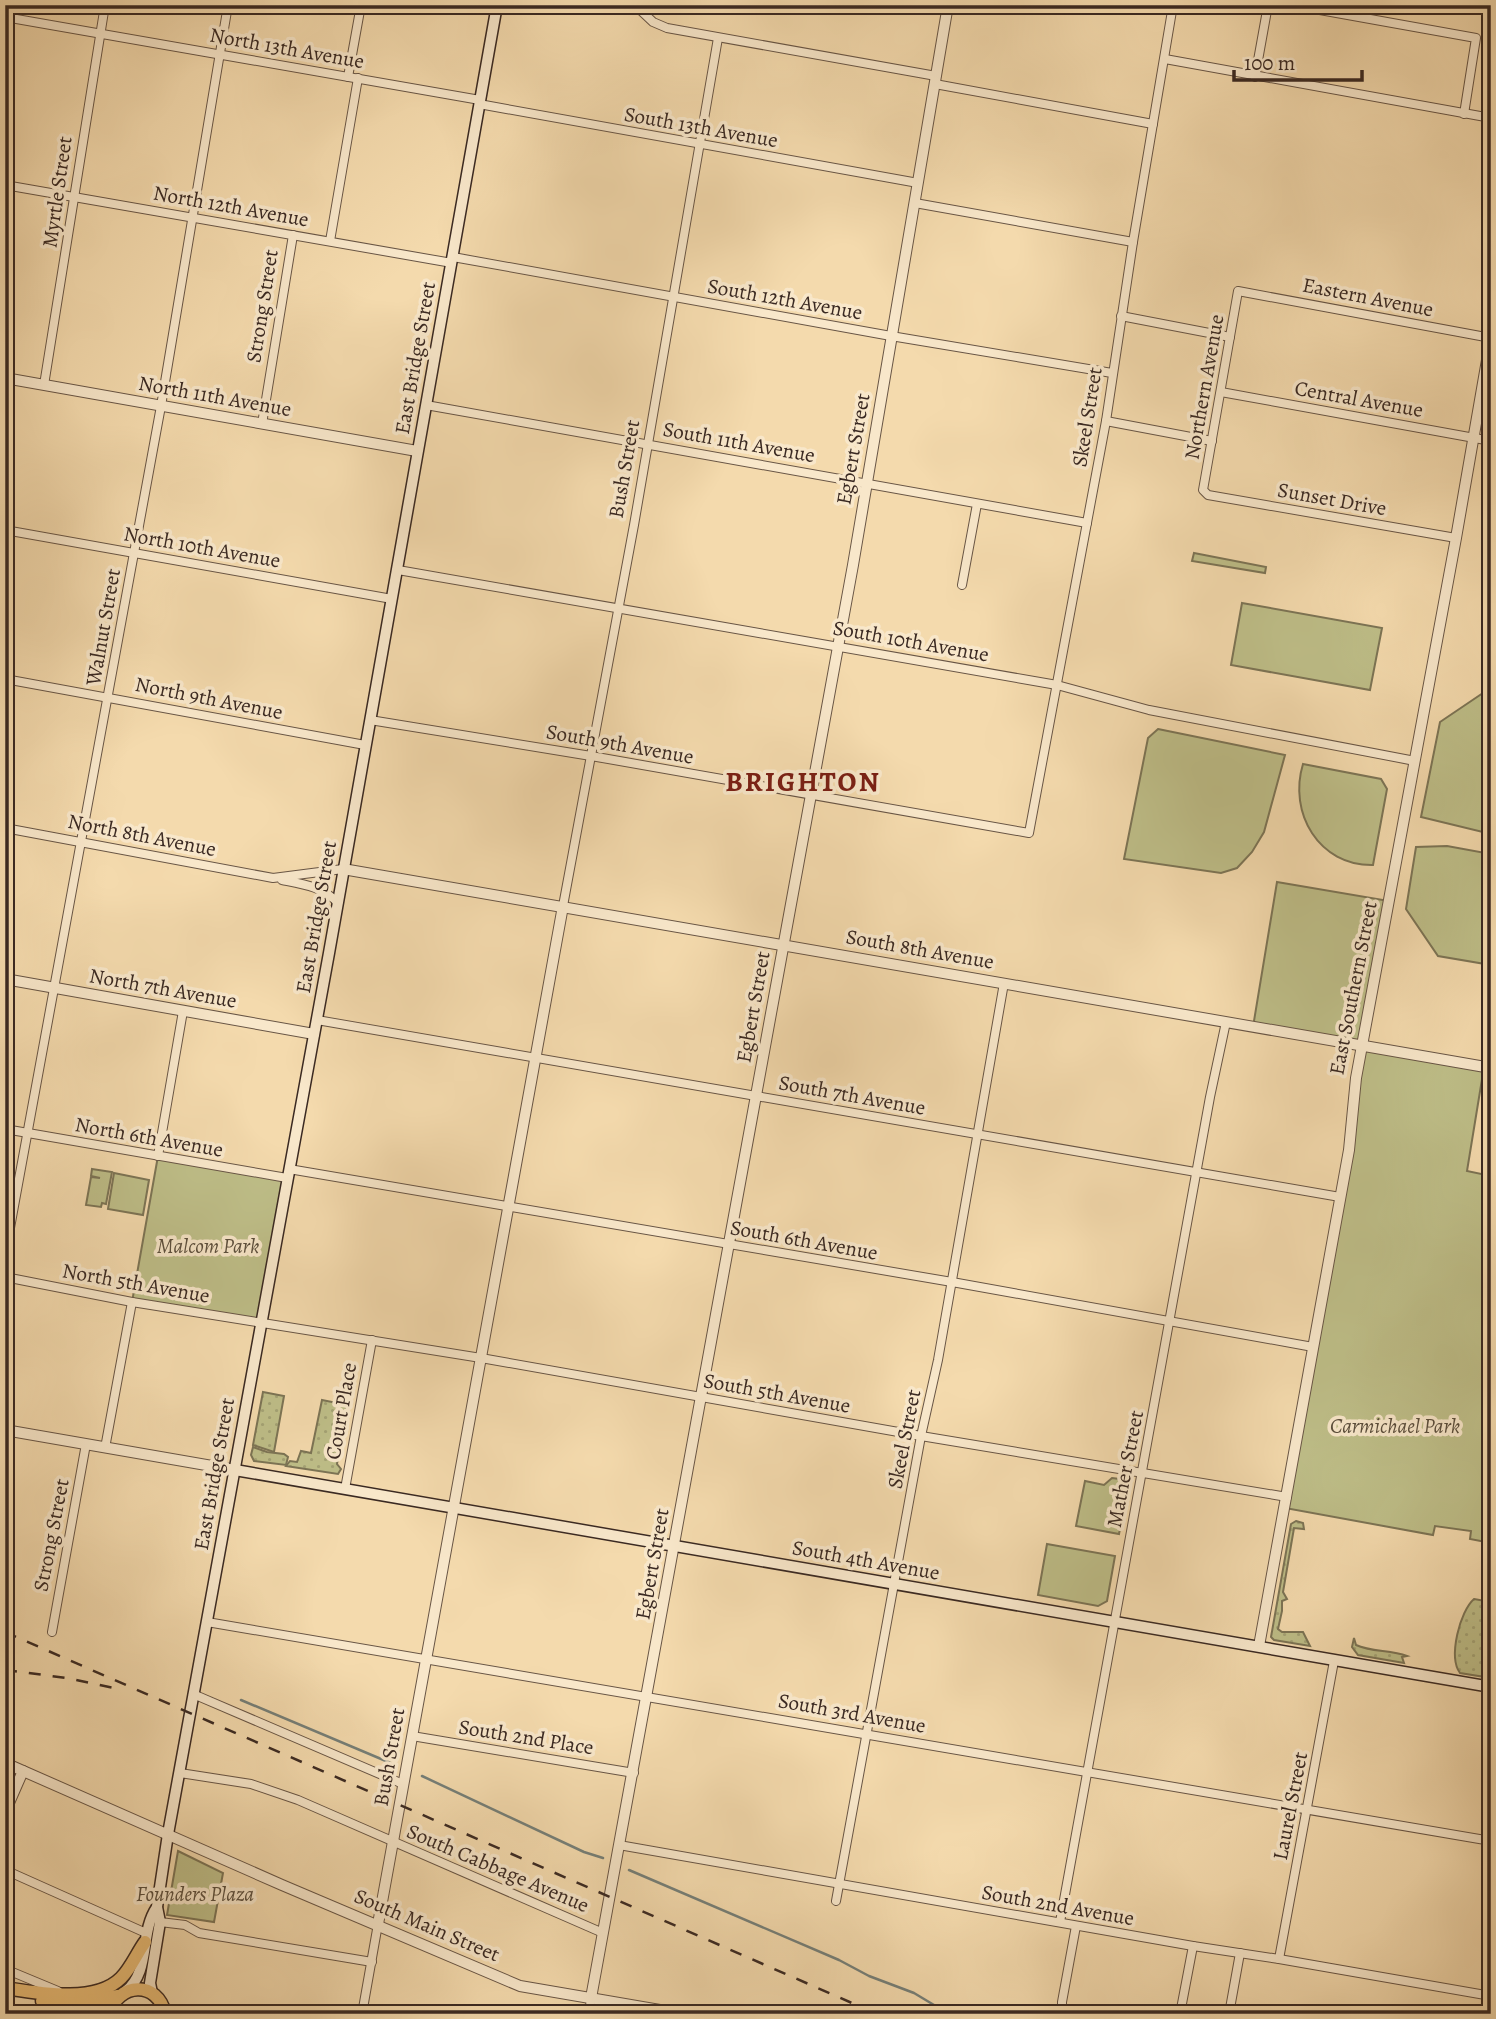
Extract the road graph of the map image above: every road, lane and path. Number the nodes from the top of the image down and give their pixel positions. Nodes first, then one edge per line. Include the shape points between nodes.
1 (104, 5) edge
2 (228, 5) edge
3 (361, 5) edge
4 (497, 5) edge
5 (635, 5) edge
6 (948, 5) edge
7 (1159, 5) edge
8 (1268, 5) edge
9 (1292, 5) edge
10 (1173, 6) edge
11 (5, 17) edge
12 (99, 33) junction
13 (718, 38) junction
14 (220, 54) junction
15 (1166, 59) junction
16 (1255, 76) junction
17 (353, 77) junction
18 (936, 80) junction
19 (480, 102) junction
20 (1464, 114) junction
21 (1491, 118) edge
22 (1153, 124) junction
23 (700, 144) junction
24 (918, 183) junction
25 (5, 185) edge
26 (75, 197) junction
27 (915, 203) junction
28 (193, 218) junction
29 (293, 235) junction
30 (331, 241) junction
31 (1133, 242) junction
32 (452, 260) junction
33 (1238, 291) joint
34 (673, 297) junction
35 (1121, 316) junction
36 (891, 336) junction
37 (1230, 337) junction
38 (1491, 338) edge
39 (1112, 373) junction
40 (5, 378) edge
41 (44, 385) junction
42 (1221, 392) junction
43 (426, 405) junction
44 (161, 406) junction
45 (1106, 421) junction
46 (262, 424) junction
47 (1474, 438) junction
48 (1212, 441) junction
49 (1491, 441) edge
50 (648, 443) junction
51 (417, 451) junction
52 (867, 484) junction
53 (1203, 490) joint
54 (977, 503) junction
55 (1087, 523) junction
56 (5, 530) edge
57 (1457, 538) junction
58 (134, 552) junction
59 (398, 570) junction
60 (962, 585) dead end
61 (392, 599) junction
62 (618, 608) junction
63 (838, 645) junction
64 (5, 679) edge
65 (1057, 685) junction
66 (108, 697) junction
67 (370, 720) junction
68 (365, 745) junction
69 (591, 755) junction
70 (1415, 761) junction
71 (810, 796) junction
72 (5, 828) edge
73 (1029, 833) joint
74 (82, 842) junction
75 (343, 869) junction
76 (273, 878) junction
77 (338, 903) junction
78 (563, 906) junction
79 (784, 945) junction
80 (5, 979) edge
81 (1004, 983) junction
82 (55, 989) junction
83 (183, 1011) junction
84 (317, 1020) junction
85 (1226, 1023) junction
86 (314, 1034) junction
87 (1362, 1046) junction
88 (536, 1058) junction
89 (1491, 1068) edge
90 (756, 1096) junction
91 (5, 1129) edge
92 (27, 1133) junction
93 (978, 1135) junction
94 (158, 1156) junction
95 (1197, 1172) junction
96 (288, 1174) junction
97 (1340, 1197) junction
98 (509, 1208) junction
99 (730, 1245) junction
100 (5, 1255) edge
101 (5, 1277) edge
102 (952, 1282) junction
103 (132, 1302) junction
104 (1171, 1321) junction
105 (261, 1322) junction
106 (372, 1340) junction
107 (1313, 1347) junction
108 (481, 1357) junction
109 (701, 1397) junction
110 (5, 1430) edge
111 (921, 1436) junction
112 (86, 1444) junction
113 (105, 1448) junction
114 (235, 1470) junction
115 (1142, 1473) junction
116 (345, 1489) junction
117 (1287, 1497) junction
118 (453, 1506) junction
119 (676, 1545) junction
120 (895, 1585) junction
121 (207, 1622) junction
122 (1115, 1623) junction
123 (52, 1632) dead end
124 (1259, 1646) junction
125 (426, 1660) junction
126 (1334, 1661) junction
127 (1491, 1687) edge
128 (193, 1694) junction
129 (647, 1697) junction
130 (868, 1733) junction
131 (412, 1736) junction
132 (5, 1763) edge
133 (23, 1771) junction
134 (180, 1773) junction
135 (634, 1773) junction
136 (1088, 1774) junction
137 (403, 1784) junction
138 (1307, 1810) junction
139 (5, 1812) edge
140 (168, 1834) junction
141 (1491, 1841) edge
142 (393, 1842) junction
143 (620, 1846) junction
144 (5, 1870) edge
145 (839, 1885) junction
146 (836, 1901) dead end
147 (157, 1907) junction
148 (160, 1922) junction
149 (1060, 1922) junction
150 (378, 1924) junction
151 (1076, 1926) junction
152 (603, 1933) junction
153 (146, 1938) junction
154 (1193, 1946) junction
155 (1240, 1953) junction
156 (1279, 1959) junction
157 (372, 1962) junction
158 (5, 1969) edge
159 (5, 1988) edge
160 (64, 1993) junction
161 (152, 1993) junction
162 (122, 1994) junction
163 (1491, 1996) edge
164 (592, 1998) junction
165 (165, 2012) edge
166 (109, 2014) edge
167 (362, 2014) edge
168 (589, 2014) edge
169 (682, 2014) edge
170 (1069, 2014) edge
171 (1180, 2014) edge
172 (1229, 2014) edge

1 - 12 street, Myrtle Street
2 - 14 street, Walnut Street
3 - 17 street
4 - 19 main road, East Bridge Street
5 - 13 street via 661,26
6 - 18 street, Egbert Street
7 - 10 street
8 - 16 street
9 - 20 street via 1476,38
10 - 15 street, Skeel Street
11 - 12 street, North 13th Avenue
12 - 14 street, North 13th Avenue
12 - 26 street, Myrtle Street
13 - 18 street
13 - 23 street, Bush Street
14 - 17 street, North 13th Avenue
14 - 28 street, Walnut Street
15 - 16 street
15 - 22 street, Skeel Street
16 - 20 street
17 - 19 street, North 13th Avenue
17 - 30 street
18 - 22 street
18 - 24 street, Egbert Street
19 - 23 street, South 13th Avenue
19 - 32 main road, East Bridge Street
20 - 21 street
22 - 31 street, Skeel Street
23 - 24 street, South 13th Avenue
23 - 34 street, Bush Street
24 - 27 street, Egbert Street
25 - 26 street, North 12th Avenue
26 - 28 street, North 12th Avenue
26 - 41 street, Myrtle Street
27 - 31 street
27 - 36 street, Egbert Street
28 - 29 street, North 12th Avenue
28 - 44 street, Walnut Street
29 - 30 street, North 12th Avenue
29 - 46 street, Strong Street
30 - 32 street, North 12th Avenue
31 - 35 street, Skeel Street
32 - 34 street, South 12th Avenue
32 - 43 main road, East Bridge Street
33 - 37 street, Northern Avenue
33 - 38 street, Eastern Avenue
34 - 36 street, South 12th Avenue
34 - 50 street, Bush Street
35 - 37 street
35 - 39 street, Skeel Street
36 - 39 street, South 12th Avenue
36 - 52 street, Egbert Street
37 - 42 street, Northern Avenue
38 - 47 street, East Southern Street
39 - 45 street, Skeel Street
40 - 41 street, North 11th Avenue
41 - 44 street, North 11th Avenue
42 - 47 street, Central Avenue
42 - 48 street, Northern Avenue
43 - 50 street, South 11th Avenue
43 - 51 main road, East Bridge Street
44 - 46 street, North 11th Avenue
44 - 58 street, Walnut Street
45 - 48 street
45 - 55 street, Skeel Street
46 - 51 street, North 11th Avenue
47 - 49 street, Central Avenue
47 - 57 street, East Southern Street
48 - 53 street, Northern Avenue
50 - 52 street, South 11th Avenue
50 - 62 street, Bush Street
51 - 59 main road, East Bridge Street
52 - 54 street, South 11th Avenue
52 - 63 street, Egbert Street
53 - 57 street, Sunset Drive via 1208,495
54 - 55 street, South 11th Avenue
54 - 60 street
55 - 65 street, Skeel Street
56 - 58 street, North 10th Avenue
57 - 70 street, East Southern Street
58 - 61 street, North 10th Avenue
58 - 66 street, Walnut Street
59 - 61 main road, East Bridge Street
59 - 62 street, South 10th Avenue
61 - 67 main road, East Bridge Street
62 - 63 street, South 10th Avenue
62 - 69 street, Bush Street
63 - 65 street, South 10th Avenue
63 - 71 street, Egbert Street
64 - 66 street, North 9th Avenue
65 - 70 street, South 10th Avenue via 1149,710
65 - 73 street, Skeel Street
66 - 68 street, North 9th Avenue
66 - 74 street, Walnut Street
67 - 68 main road, East Bridge Street
67 - 69 street, South 9th Avenue
68 - 75 main road, East Bridge Street
69 - 71 street, South 9th Avenue
69 - 78 street, Bush Street
70 - 87 street, East Southern Street
71 - 73 street, South 9th Avenue
71 - 79 street, Egbert Street
72 - 74 street, North 8th Avenue
74 - 76 street, North 8th Avenue
74 - 82 street, Walnut Street
75 - 76 street, North 8th Avenue
75 - 77 main road, East Bridge Street
75 - 78 street, South 8th Avenue
76 - 77 street, North 8th Avenue via 323,890
77 - 84 main road, East Bridge Street
78 - 79 street, South 8th Avenue
78 - 88 street, Bush Street
79 - 81 street, South 8th Avenue
79 - 90 street, Egbert Street
80 - 82 street, North 7th Avenue
81 - 85 street, South 8th Avenue
81 - 93 street, Skeel Street
82 - 83 street, North 7th Avenue
82 - 92 street, Walnut Street
83 - 86 street, North 7th Avenue
83 - 94 street
84 - 86 main road, East Bridge Street
84 - 88 street, South 7th Avenue
85 - 87 street, South 8th Avenue
85 - 95 street, Mather Street
86 - 96 main road, East Bridge Street
87 - 89 street, South 8th Avenue
87 - 97 street, East Southern Street
88 - 90 street, South 7th Avenue
88 - 98 street, Bush Street
90 - 93 street, South 7th Avenue
90 - 99 street, Egbert Street
91 - 92 street, North 6th Avenue
92 - 94 street, North 6th Avenue
92 - 100 street, Walnut Street
93 - 95 street, South 7th Avenue
93 - 102 street, Skeel Street
94 - 96 street, North 6th Avenue
95 - 97 street, South 7th Avenue
95 - 104 street, Mather Street
96 - 98 street, South 6th Avenue
96 - 105 main road, East Bridge Street
97 - 107 street, East Southern Street
98 - 99 street, South 6th Avenue
98 - 108 street, Bush Street
99 - 102 street, South 6th Avenue
99 - 109 street, Egbert Street
101 - 103 street, North 5th Avenue
102 - 104 street, South 6th Avenue
102 - 111 street, Skeel Street
103 - 105 street, North 5th Avenue
103 - 113 street
104 - 107 street, South 6th Avenue
104 - 115 street, Mather Street
105 - 106 street, South 5th Avenue
105 - 114 main road, East Bridge Street
106 - 108 street, South 5th Avenue
106 - 116 street, Court Place
107 - 117 street, East Southern Street
108 - 109 street, South 5th Avenue
108 - 118 street, Bush Street
109 - 111 street, South 5th Avenue
109 - 119 street, Egbert Street
110 - 112 street
111 - 115 street, South 5th Avenue
111 - 120 street, Skeel Street
112 - 113 street
112 - 123 street, Strong Street
113 - 114 street
114 - 116 main road, South 4th Avenue
114 - 121 main road, East Bridge Street
115 - 117 street, South 5th Avenue
115 - 122 street, Mather Street
116 - 118 main road, South 4th Avenue
117 - 124 street, East Southern Street
118 - 119 main road, South 4th Avenue
118 - 125 street, Bush Street
119 - 120 main road, South 4th Avenue
119 - 129 street, Egbert Street
120 - 122 main road, South 4th Avenue
120 - 130 street, Skeel Street
121 - 125 street, South 3rd Avenue
121 - 128 main road, East Bridge Street
122 - 124 main road, South 4th Avenue
122 - 136 street, Mather Street
124 - 126 main road, South 4th Avenue
125 - 129 street, South 3rd Avenue
125 - 131 street, Bush Street
126 - 127 main road, South 4th Avenue
126 - 138 street, Laurel Street
128 - 134 main road, East Bridge Street
128 - 137 street
129 - 130 street, South 3rd Avenue
129 - 135 street, Egbert Street
130 - 136 street, South 3rd Avenue
130 - 145 street, Skeel Street
131 - 135 street, South 2nd Place
131 - 137 street, Bush Street
132 - 133 street, South Main Street
133 - 139 street
133 - 140 street, South Main Street
134 - 140 main road, East Bridge Street
134 - 142 street, South Cabbage Avenue via 251,1784
135 - 143 street, Egbert Street
136 - 138 street, South 3rd Avenue
136 - 149 street, Mather Street
137 - 142 street, Bush Street
138 - 141 street, South 3rd Avenue
138 - 156 street, Laurel Street
140 - 147 main road, East Bridge Street
140 - 150 street, South Main Street
142 - 150 street, Bush Street
142 - 152 street, South Cabbage Avenue
143 - 145 street, South 2nd Avenue
143 - 152 street, Egbert Street
144 - 153 street
145 - 146 street, Skeel Street
145 - 149 street, South 2nd Avenue
147 - 148 main road
147 - 153 main road via 149,1919
148 - 157 street
148 - 161 main road
149 - 151 street, South 2nd Avenue
150 - 157 street, Bush Street
150 - 164 street, South Main Street via 520,1986
151 - 154 street, South 2nd Avenue
151 - 170 street via 1062,2002
152 - 164 street, Egbert Street
153 - 160 main road via 126,1973 114,1984 85,1993
153 - 162 main road via 139,1977
154 - 155 street, South 2nd Avenue
154 - 171 street
155 - 156 street, South 2nd Avenue
155 - 172 street
156 - 163 street, South 2nd Avenue
157 - 167 street, Bush Street
158 - 160 street
159 - 160 main road
159 - 162 main road via 66,2004
161 - 162 main road
161 - 165 main road
162 - 166 main road
164 - 168 street, Egbert Street
164 - 169 street, South Main Street

